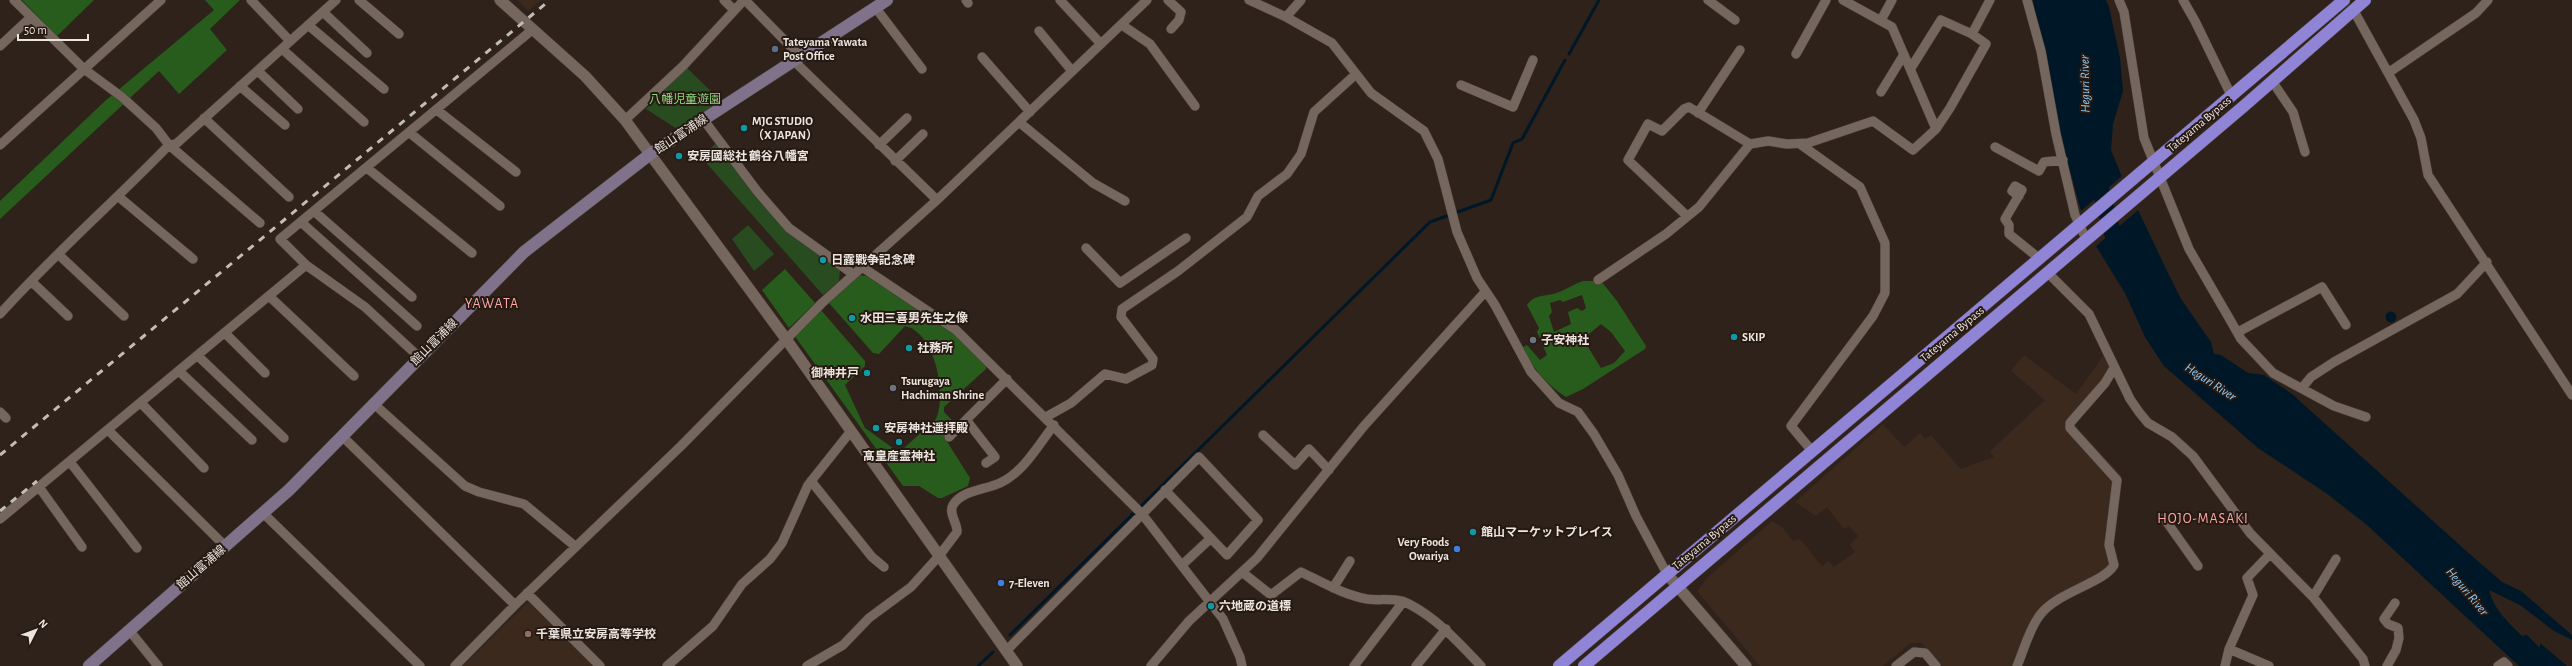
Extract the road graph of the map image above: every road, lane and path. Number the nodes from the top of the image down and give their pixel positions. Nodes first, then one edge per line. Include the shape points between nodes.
1 (14, 0) edge
2 (161, 0) edge
3 (251, 0) edge
4 (336, 0) edge
5 (360, 0) edge
6 (500, 0) edge
7 (724, 0) edge
8 (744, 0) edge
9 (887, 0) edge
10 (1060, 0) edge
11 (1147, 0) edge
12 (1168, 0) edge
13 (1249, 0) edge
14 (1301, 0) edge
15 (1708, 0) edge
16 (1826, 0) edge
17 (1843, 0) edge
18 (1892, 0) edge
19 (1990, 0) edge
20 (2027, 0) edge
21 (2119, 0) edge
22 (2183, 0) edge
23 (2344, 0) edge
24 (2365, 0) edge
25 (2488, 0) edge
26 (875, 8) junction
27 (734, 10) junction
28 (2354, 11) junction
29 (322, 12) junction
30 (31, 17) junction
31 (1286, 17) junction
32 (1735, 20) dead end
33 (1881, 20) junction
34 (308, 25) junction
35 (1122, 25) junction
36 (1170, 29) dead end
37 (532, 30) junction
38 (1039, 31) dead end
39 (399, 34) dead end
40 (1972, 34) junction
41 (290, 41) junction
42 (1101, 44) junction
43 (0, 46) edge
44 (282, 48) junction
45 (1740, 50) dead end
46 (367, 53) dead end
47 (1796, 54) dead end
48 (982, 56) dead end
49 (1903, 56) junction
50 (797, 58) junction
51 (1533, 60) dead end
52 (1911, 68) junction
53 (84, 69) junction
54 (922, 69) dead end
55 (258, 70) junction
56 (1072, 71) junction
57 (2388, 73) junction
58 (1356, 74) junction
59 (2272, 81) junction
60 (1461, 85) dead end
61 (240, 86) junction
62 (384, 90) dead end
63 (1881, 92) dead end
64 (2232, 97) junction
65 (1195, 106) dead end
66 (298, 109) dead end
67 (437, 110) junction
68 (1030, 112) junction
69 (1698, 114) junction
70 (204, 118) junction
71 (907, 118) dead end
72 (703, 119) junction
73 (625, 120) junction
74 (364, 122) dead end
75 (1020, 122) junction
76 (285, 125) dead end
77 (1936, 129) junction
78 (410, 133) junction
79 (923, 134) dead end
80 (1750, 144) junction
81 (1800, 144) junction
82 (0, 145) edge
83 (170, 145) junction
84 (879, 145) junction
85 (1995, 147) dead end
86 (2305, 152) dead end
87 (649, 155) junction
88 (2063, 160) junction
89 (896, 161) junction
90 (2152, 164) junction
91 (367, 168) junction
92 (516, 172) dead end
93 (2158, 179) junction
94 (2019, 196) dead end
95 (119, 197) junction
96 (289, 197) dead end
97 (937, 200) junction
98 (1125, 200) dead end
99 (500, 206) dead end
100 (315, 212) junction
101 (1687, 216) junction
102 (301, 222) junction
103 (260, 223) dead end
104 (2081, 225) junction
105 (1186, 238) dead end
106 (2087, 238) junction
107 (1086, 248) dead end
108 (472, 253) dead end
109 (58, 254) junction
110 (193, 259) dead end
111 (2040, 259) junction
112 (2488, 262) junction
113 (306, 265) junction
114 (862, 267) junction
115 (2047, 272) junction
116 (853, 274) junction
117 (31, 280) junction
118 (1598, 280) dead end
119 (1485, 292) junction
120 (269, 296) junction
121 (412, 297) dead end
122 (0, 314) edge
123 (68, 316) dead end
124 (124, 316) dead end
125 (2346, 325) dead end
126 (417, 326) dead end
127 (2238, 332) junction
128 (225, 334) junction
129 (786, 339) junction
130 (198, 356) junction
131 (419, 357) junction
132 (2114, 368) junction
133 (179, 371) junction
134 (265, 373) dead end
135 (354, 376) dead end
136 (1007, 379) junction
137 (2302, 388) junction
138 (2572, 395) edge
139 (141, 403) junction
140 (373, 403) junction
141 (1046, 417) junction
142 (2366, 417) dead end
143 (967, 421) junction
144 (1054, 425) junction
145 (108, 430) junction
146 (851, 431) junction
147 (1263, 435) dead end
148 (342, 436) junction
149 (949, 437) dead end
150 (284, 438) dead end
151 (252, 440) dead end
152 (1812, 451) junction
153 (70, 462) junction
154 (986, 463) dead end
155 (204, 468) dead end
156 (1329, 470) junction
157 (811, 481) junction
158 (39, 487) junction
159 (1166, 490) junction
160 (1139, 511) junction
161 (263, 513) junction
162 (2164, 518) dead end
163 (0, 519) edge
164 (1210, 539) junction
165 (225, 546) junction
166 (82, 547) dead end
167 (576, 547) junction
168 (137, 548) dead end
169 (2270, 554) junction
170 (939, 556) junction
171 (2336, 559) dead end
172 (1350, 561) dead end
173 (1182, 565) junction
174 (2198, 566) dead end
175 (884, 568) dead end
176 (1242, 572) junction
177 (1668, 574) junction
178 (1679, 586) junction
179 (1333, 588) junction
180 (527, 593) junction
181 (2313, 597) junction
182 (1211, 600) junction
183 (1403, 602) junction
184 (2395, 603) dead end
185 (515, 605) junction
186 (1446, 629) junction
187 (129, 630) junction
188 (2229, 649) junction
189 (1006, 651) junction
190 (89, 666) edge
191 (158, 666) edge
192 (420, 666) edge
193 (455, 666) edge
194 (600, 666) edge
195 (667, 666) edge
196 (807, 666) edge
197 (1017, 666) edge
198 (1151, 666) edge
199 (1242, 666) edge
200 (1354, 666) edge
201 (1416, 666) edge
202 (1481, 666) edge
203 (1559, 666) edge
204 (1584, 666) edge
205 (1746, 666) edge
206 (1896, 666) edge
207 (1936, 666) edge
208 (2017, 666) edge
209 (2225, 666) edge
210 (2270, 666) edge
211 (2365, 666) edge
212 (2387, 666) edge
213 (2498, 666) edge
214 (2508, 666) edge

1 - 30 street
2 - 53 street
3 - 41 street
4 - 29 street
5 - 39 street
6 - 37 street
7 - 27 street
8 - 27 street
8 - 50 street
9 - 26 main road, 館山富浦線
10 - 42 street
11 - 35 street
12 - 36 street via 1181,12 1180,20
13 - 31 street
14 - 31 street
15 - 32 street
16 - 47 street
17 - 33 street
18 - 33 street
19 - 40 street
20 - 88 street via 2041,50
21 - 90 street via 2124,12 2144,138
22 - 64 street
23 - 64 highway, Tateyama Bypass
24 - 28 highway, Tateyama Bypass
25 - 57 street via 2476,13
26 - 50 main road, 館山富浦線
26 - 54 street
27 - 73 street via 678,71
28 - 57 street
28 - 59 highway, Tateyama Bypass
29 - 34 street
29 - 46 street
30 - 43 street
30 - 53 street
31 - 58 street via 1332,43
33 - 49 street via 1892,27
34 - 41 street
34 - 62 street
35 - 42 street
35 - 65 street via 1150,44
37 - 67 street
37 - 73 street via 584,76
38 - 56 street
40 - 52 street via 1941,20
40 - 77 street via 1986,44
41 - 44 street
42 - 56 street
44 - 55 street
44 - 74 street
45 - 69 street
48 - 68 street
49 - 52 street
49 - 63 street
50 - 72 main road, 館山富浦線
50 - 84 street
51 - 60 street via 1513,108
52 - 77 street
53 - 82 street
53 - 83 street via 127,102 156,128
55 - 61 street
55 - 66 street
56 - 68 street
57 - 112 street via 2414,120 2421,138 2428,175
58 - 119 street via 1378,100 1424,131 1438,159 1463,248
58 - 141 street via 1314,112 1301,154 1287,174 1258,196 1247,217 1178,271 1122,309 1121,317 1153,359 1152,365 1126,379 1105,374 1071,402
59 - 86 street via 2292,112
59 - 93 highway, Tateyama Bypass
61 - 70 street
61 - 76 street
64 - 90 highway, Tateyama Bypass
67 - 78 street
67 - 92 street
68 - 75 street
69 - 80 street
69 - 101 street via 1689,108 1684,109 1662,131 1648,124 1628,160
70 - 83 street via 176,144
70 - 96 street
71 - 84 street
72 - 87 main road, 館山富浦線
72 - 116 street via 757,191 789,228
73 - 87 street
75 - 97 street
75 - 98 street via 1093,183
77 - 81 street via 1913,150 1873,121
78 - 91 street
78 - 99 street
79 - 89 street
80 - 81 street via 1768,141
80 - 101 street via 1699,207
81 - 152 street via 1860,187 1885,242 1885,293 1873,316 1791,426
83 - 95 street
83 - 103 street
84 - 89 street
85 - 88 street via 2039,171 2044,162
87 - 129 street
87 - 131 main road, 館山富浦線 via 524,252
88 - 104 street
89 - 97 street
90 - 93 street
90 - 104 highway, Tateyama Bypass
91 - 100 street
91 - 108 street
93 - 106 highway, Tateyama Bypass
93 - 127 street via 2189,249
94 - 111 street via 2005,219 2009,225 2009,234
95 - 109 street
95 - 110 street
97 - 114 street
100 - 102 street
100 - 121 street
101 - 118 street via 1666,234
102 - 113 street via 280,239
102 - 126 street
104 - 106 street
104 - 111 highway, Tateyama Bypass
105 - 107 street via 1120,283
106 - 115 highway, Tateyama Bypass
109 - 117 street
109 - 124 street
111 - 152 highway, Tateyama Bypass
112 - 137 street via 2457,294 2334,362 2312,377
112 - 138 street
113 - 120 street
113 - 131 street via 365,307
114 - 116 street
114 - 136 street via 956,330
115 - 132 street via 2089,314
115 - 178 highway, Tateyama Bypass
116 - 129 street
117 - 122 street
117 - 123 street
119 - 156 street via 1364,426
119 - 177 street via 1531,372 1559,404 1578,412 1594,434 1618,475 1636,516
120 - 128 street
120 - 135 street
125 - 127 street via 2322,287
127 - 137 street via 2258,360 2273,374
128 - 130 street
128 - 134 street
129 - 146 street
129 - 167 street via 681,446
130 - 133 street
130 - 150 street
131 - 140 main road, 館山富浦線
132 - 169 street via 2148,423 2172,437 2193,456 2250,533
132 - 208 street via 2105,383 2070,423 2070,428 2117,480 2109,545 2114,565 2102,576 2060,597 2040,615
133 - 139 street
133 - 151 street
136 - 141 street
136 - 143 street
137 - 142 street via 2334,406
139 - 145 street
139 - 155 street
140 - 148 main road, 館山富浦線
140 - 167 street via 465,486 524,504
141 - 144 street
143 - 149 street
143 - 154 street via 995,457
144 - 160 street
144 - 170 street via 1013,475 1002,483 965,496 954,504 952,509 957,532
145 - 153 street
145 - 165 street
146 - 157 street
146 - 170 street
147 - 156 street via 1294,465 1309,449
148 - 161 main road, 館山富浦線
148 - 185 street
152 - 177 highway, Tateyama Bypass
153 - 158 street
153 - 168 street
156 - 176 street
157 - 175 street via 872,557
157 - 195 street via 782,543 770,559 742,584 713,626
158 - 163 street
158 - 166 street
159 - 160 street
159 - 164 street
159 - 164 street via 1199,457 1258,520 1227,555
160 - 173 street
160 - 189 street
161 - 165 main road, 館山富浦線
161 - 192 street
162 - 174 street
164 - 173 street
165 - 187 main road, 館山富浦線
167 - 180 street
169 - 181 street
169 - 188 street via 2247,578 2253,596
170 - 189 street
170 - 196 street via 911,587 869,618 843,645
171 - 181 street
172 - 179 street
173 - 182 street
176 - 179 street via 1271,595 1301,572
176 - 182 street
177 - 178 street
177 - 203 highway, Tateyama Bypass
178 - 204 highway, Tateyama Bypass
178 - 205 street
179 - 183 street via 1366,599
180 - 185 street
180 - 194 street
181 - 211 street via 2363,659
182 - 198 street via 1189,621
182 - 199 street via 1235,642
183 - 186 street
183 - 200 street
184 - 212 street via 2384,619 2388,624 2398,628 2399,638
185 - 193 street
186 - 201 street
186 - 202 street
187 - 190 main road, 館山富浦線
187 - 191 street
188 - 209 street
188 - 210 street
189 - 197 street
206 - 207 street via 1914,652 1925,653
213 - 214 street via 2504,662

